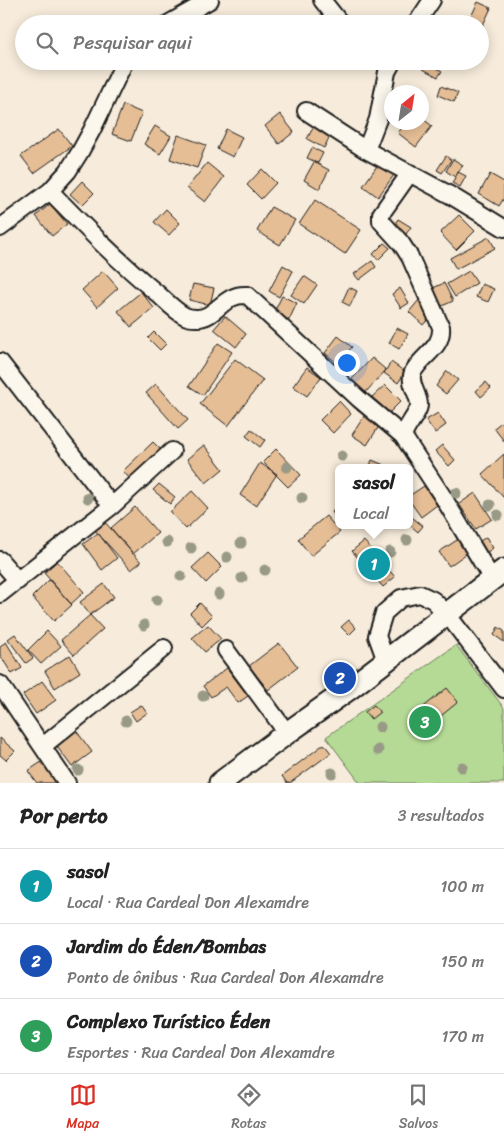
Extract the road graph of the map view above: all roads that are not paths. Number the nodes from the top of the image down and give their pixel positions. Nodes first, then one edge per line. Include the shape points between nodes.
1 (210, 0) edge
2 (322, 0) edge
3 (432, 0) edge
4 (184, 15) edge
5 (334, 15) edge
6 (422, 15) edge
7 (121, 70) edge
8 (384, 70) edge
9 (306, 110) dead end
10 (366, 150) junction
11 (410, 174) junction
12 (50, 191) junction
13 (0, 228) edge
14 (504, 228) edge
15 (0, 362) edge
16 (403, 436) junction
17 (172, 451) dead end
18 (112, 506) junction
19 (0, 560) edge
20 (498, 575) edge
21 (18, 581) junction
22 (0, 594) edge
23 (447, 614) junction
24 (164, 648) dead end
25 (226, 650) dead end
26 (386, 661) junction
27 (0, 684) edge
28 (504, 689) edge
29 (288, 733) junction
30 (43, 746) junction
31 (67, 783) edge
32 (220, 783) edge

1 - 4 street
2 - 5 street
3 - 6 street
7 - 12 street via 80,152
8 - 10 street via 378,119
9 - 10 street
10 - 11 street
11 - 14 street
11 - 16 street via 381,214 381,221 410,257 441,335 440,341 413,373 419,404
12 - 13 street
12 - 16 street via 96,239 185,316 197,319 210,314 229,298 247,295
15 - 18 street
16 - 20 street
17 - 18 street
18 - 21 street
19 - 21 street
20 - 23 main road
21 - 22 street
23 - 26 main road
23 - 26 street via 433,600 420,594 401,598 384,613 377,636
23 - 28 street
24 - 30 street
25 - 29 street
26 - 29 main road
27 - 30 street
29 - 32 main road
30 - 31 street

